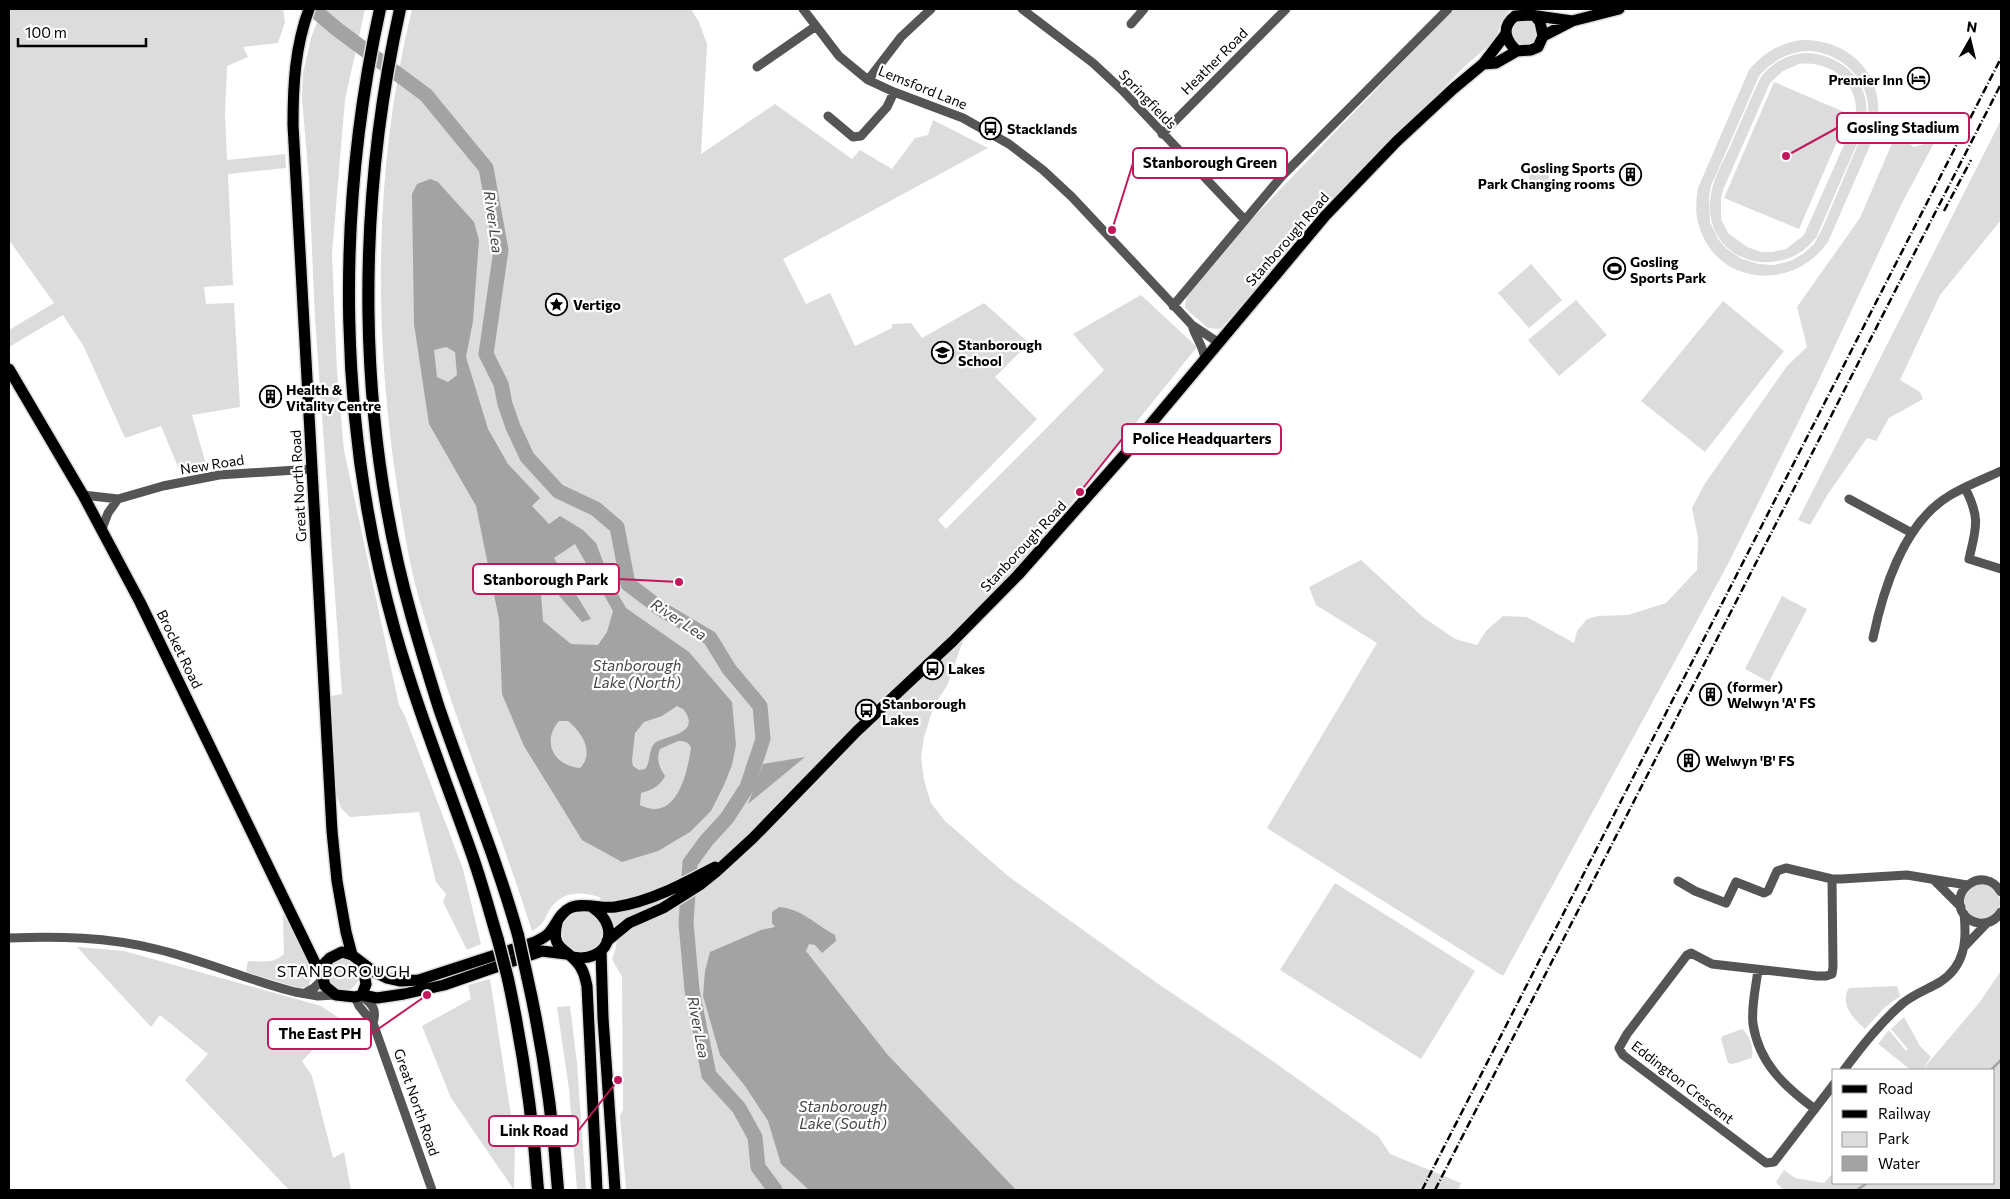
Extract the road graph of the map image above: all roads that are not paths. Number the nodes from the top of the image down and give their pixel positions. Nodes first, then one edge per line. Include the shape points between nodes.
1 (380, 9) edge
2 (400, 9) edge
3 (803, 9) edge
4 (930, 9) edge
5 (1022, 9) edge
6 (1144, 9) edge
7 (1286, 9) edge
8 (1619, 9) edge
9 (1442, 11) edge
10 (1516, 12) edge
11 (307, 14) edge
12 (1536, 14) edge
13 (1572, 21) junction
14 (1131, 24) dead end
15 (816, 26) junction
16 (1505, 35) junction
17 (1543, 36) junction
18 (1517, 51) junction
19 (1483, 64) junction
20 (756, 67) dead end
21 (868, 80) junction
22 (894, 92) junction
23 (828, 116) dead end
24 (1162, 134) junction
25 (1245, 220) junction
26 (1174, 306) junction
27 (1192, 325) junction
28 (1219, 343) junction
29 (1205, 359) junction
30 (9, 368) edge
31 (312, 469) junction
32 (2001, 471) edge
33 (1965, 488) junction
34 (83, 495) junction
35 (118, 499) junction
36 (1849, 499) dead end
37 (102, 529) junction
38 (1912, 534) junction
39 (2001, 569) edge
40 (1873, 638) dead end
41 (701, 879) junction
42 (1832, 879) junction
43 (1935, 880) junction
44 (1678, 882) dead end
45 (1967, 885) junction
46 (2001, 892) edge
47 (593, 908) junction
48 (1962, 910) junction
49 (2001, 912) edge
50 (1993, 921) edge
51 (556, 923) junction
52 (346, 932) junction
53 (9, 938) edge
54 (604, 946) junction
55 (1965, 946) junction
56 (310, 950) junction
57 (352, 955) junction
58 (334, 956) junction
59 (569, 956) junction
60 (362, 963) junction
61 (1758, 970) junction
62 (322, 976) junction
63 (305, 993) junction
64 (336, 995) junction
65 (360, 996) junction
66 (1845, 1069) edge
67 (1832, 1087) edge
68 (1815, 1109) junction
69 (432, 1190) edge
70 (538, 1190) edge
71 (558, 1190) edge
72 (596, 1190) edge
73 (615, 1190) edge

1 - 70 highway, bridge via 364,87 351,205 348,308 353,406 368,519 404,664 470,849 508,979 528,1089
2 - 71 highway, bridge via 383,93 373,176 368,303 375,424 396,551 426,664 502,880 518,935 546,1073
3 - 15 street, Lemsford Lane
4 - 21 street via 901,37
5 - 24 street, Springfields via 1093,63
6 - 14 street
7 - 24 street, Heather Road
8 - 13 main road, Stanborough Road
9 - 25 street via 1281,177
10 - 12 main road, Stanborough Road
10 - 16 main road, Stanborough Road
11 - 31 main road, Great North Road via 296,56 293,97
12 - 13 main road, Stanborough Road
12 - 17 main road
13 - 17 main road, Stanborough Road
15 - 20 street
15 - 21 street, Lemsford Lane via 839,56
16 - 18 main road
16 - 19 main road, Stanborough Road
17 - 18 main road, Stanborough Road via 1538,47
18 - 19 main road, Stanborough Road via 1496,63
19 - 28 main road, Stanborough Road via 1397,141 1325,216
21 - 22 street, Lemsford Lane
22 - 23 street via 887,107 857,138
22 - 26 street, Lemsford Lane via 962,118 1021,152 1072,197
24 - 25 street, Springfields
25 - 26 street
26 - 27 street, Lemsford Lane
27 - 28 street, Lemsford Lane
27 - 29 street, Lemsford Lane via 1202,343
28 - 29 main road, Stanborough Road
29 - 41 main road, Stanborough Road via 1018,576 753,838 732,858
30 - 34 main road, Brocket Road
31 - 35 street, New Road via 219,474
31 - 52 main road, Great North Road via 332,831
32 - 33 street
33 - 38 street via 1937,505
33 - 39 street via 1976,520 1969,560
34 - 35 street, New Road
34 - 37 main road, Brocket Road
35 - 37 street
36 - 38 street
37 - 56 main road, Brocket Road
38 - 40 street via 1888,582
41 - 47 main road via 630,904
41 - 54 main road via 663,908 629,923
42 - 43 street via 1907,876
42 - 44 street via 1781,868 1768,891 1764,893 1736,882 1726,903
42 - 61 street, Eddington Crescent via 1832,974 1817,976
43 - 45 street
43 - 48 street
45 - 46 street via 1987,880
45 - 48 street via 1961,895
47 - 51 main road via 570,908
47 - 54 main road via 607,923
48 - 50 street via 1974,922
48 - 55 street
49 - 50 street
50 - 55 street
51 - 59 main road via 555,937
51 - 60 main road via 548,934 534,942 419,980 393,980
52 - 57 main road, Great North Road
52 - 58 main road, Great North Road
53 - 63 street via 92,938 126,942
54 - 59 main road via 592,957
54 - 73 main road via 603,1018
55 - 66 street via 1963,956 1948,976 1901,1005 1880,1025
56 - 58 main road
56 - 62 main road, Brocket Road
57 - 58 main road
57 - 60 main road
58 - 62 main road via 324,964
59 - 65 main road via 542,951 430,989 377,998
59 - 72 main road via 583,970 587,986
60 - 65 main road via 366,984
61 - 68 street via 1753,1024 1766,1062 1784,1085
61 - 68 street, Eddington Crescent via 1712,964 1691,953 1687,955 1619,1045 1620,1051 1766,1163 1774,1162
62 - 63 street via 314,988
62 - 64 main road via 326,986
63 - 64 street
64 - 65 main road
65 - 69 street, Great North Road via 372,1004 376,1014 373,1023
67 - 68 street, Eddington Crescent

